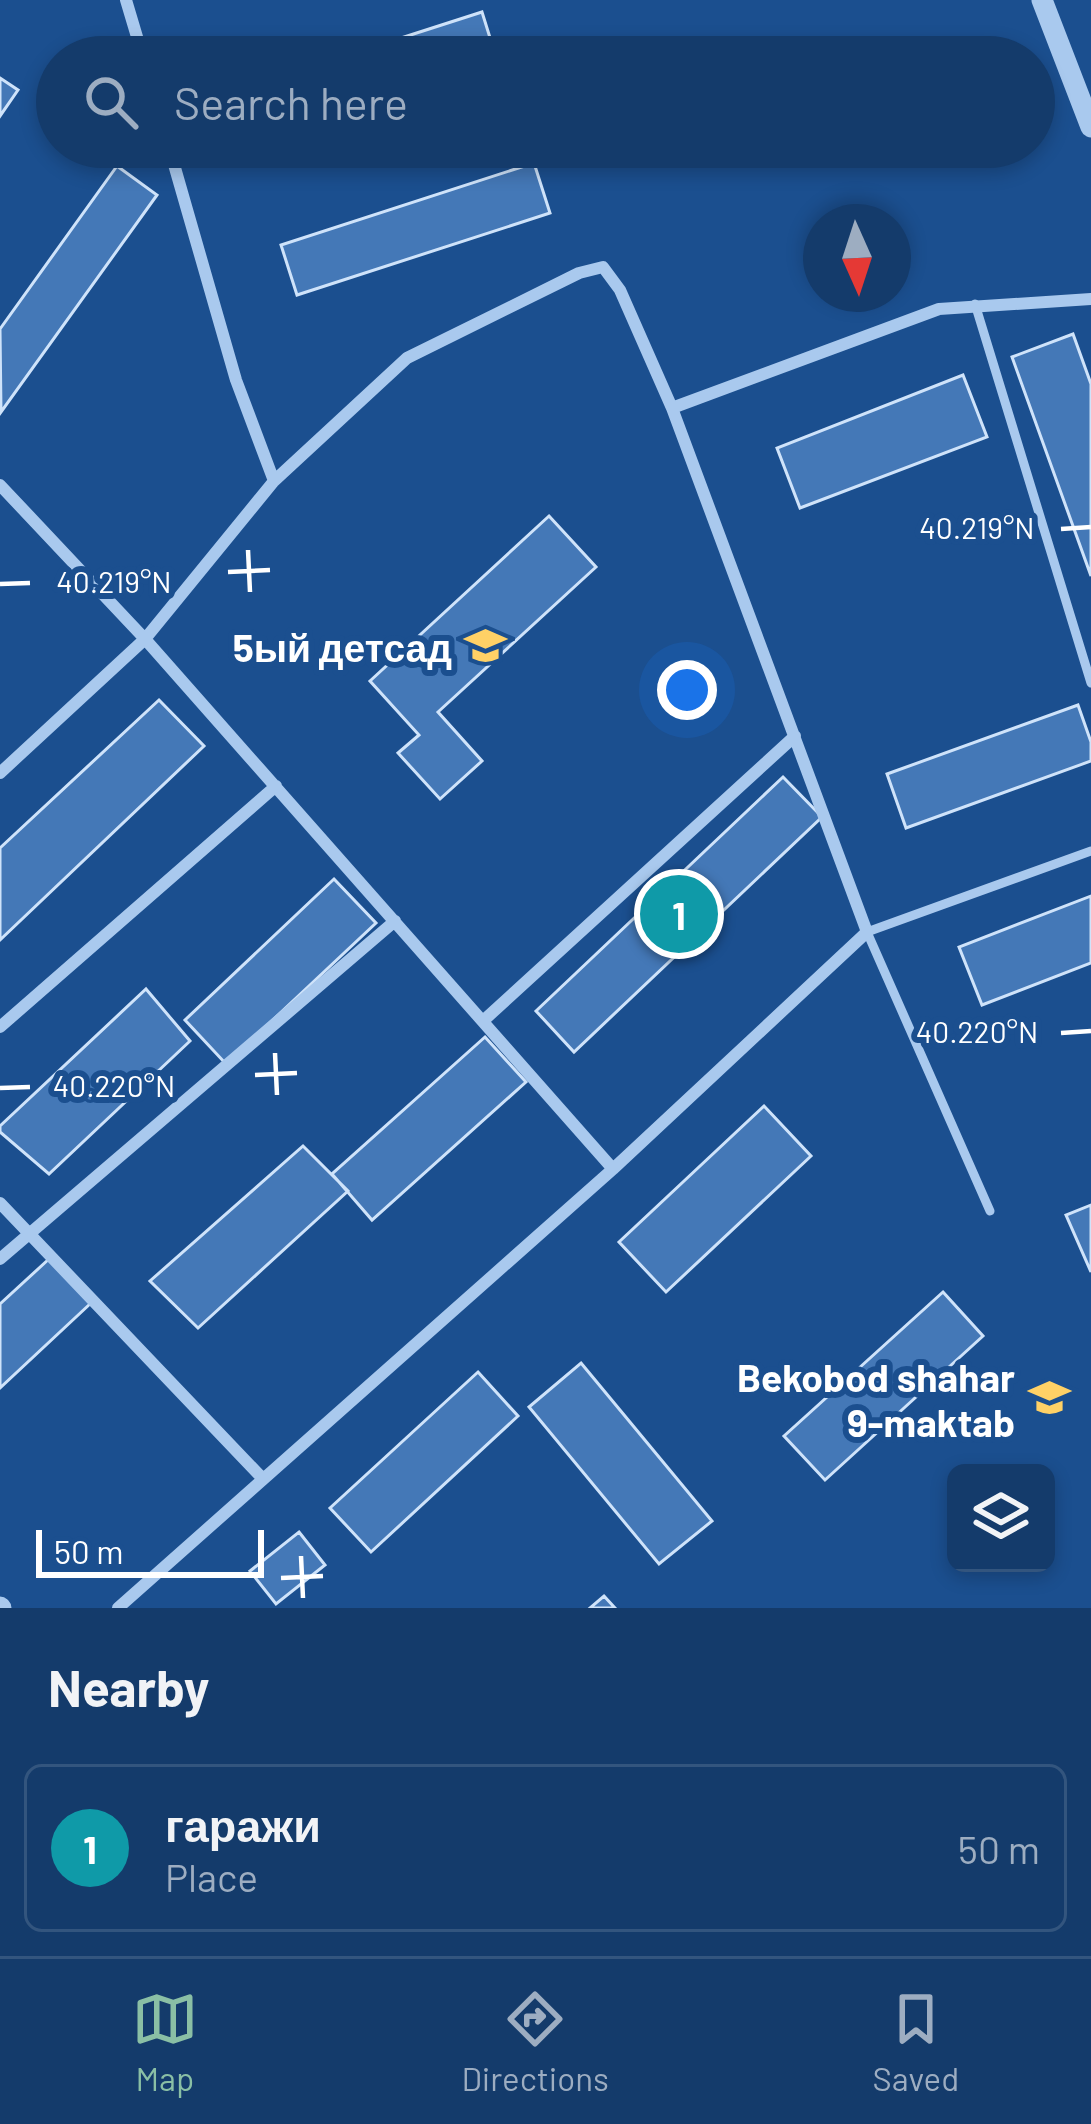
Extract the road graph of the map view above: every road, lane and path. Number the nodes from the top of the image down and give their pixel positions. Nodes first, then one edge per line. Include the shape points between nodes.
1 (126, 0) edge
2 (1042, 0) edge
3 (137, 36) edge
4 (1091, 128) edge
5 (175, 168) edge
6 (1091, 299) edge
7 (975, 304) junction
8 (672, 408) junction
9 (274, 481) junction
10 (0, 485) edge
11 (146, 638) junction
12 (1091, 683) edge
13 (795, 736) junction
14 (0, 772) edge
15 (276, 786) junction
16 (1091, 850) edge
17 (395, 921) junction
18 (867, 932) junction
19 (483, 1021) junction
20 (0, 1028) edge
21 (614, 1168) junction
22 (0, 1203) edge
23 (990, 1211) dead end
24 (28, 1233) junction
25 (0, 1259) edge
26 (262, 1479) junction
27 (118, 1608) edge

1 - 3 street
2 - 4 street
5 - 9 street
6 - 7 street
7 - 8 street via 939,309
7 - 12 lane
8 - 9 street via 603,267 407,358
8 - 13 street
9 - 11 street
10 - 11 street
11 - 14 street
11 - 15 street
13 - 18 street
13 - 19 street
15 - 17 street
15 - 20 street
16 - 18 lane
17 - 19 street
17 - 24 street
18 - 21 street
18 - 23 lane
19 - 21 street
21 - 26 street
22 - 24 street
24 - 25 street
24 - 26 street
26 - 27 street

